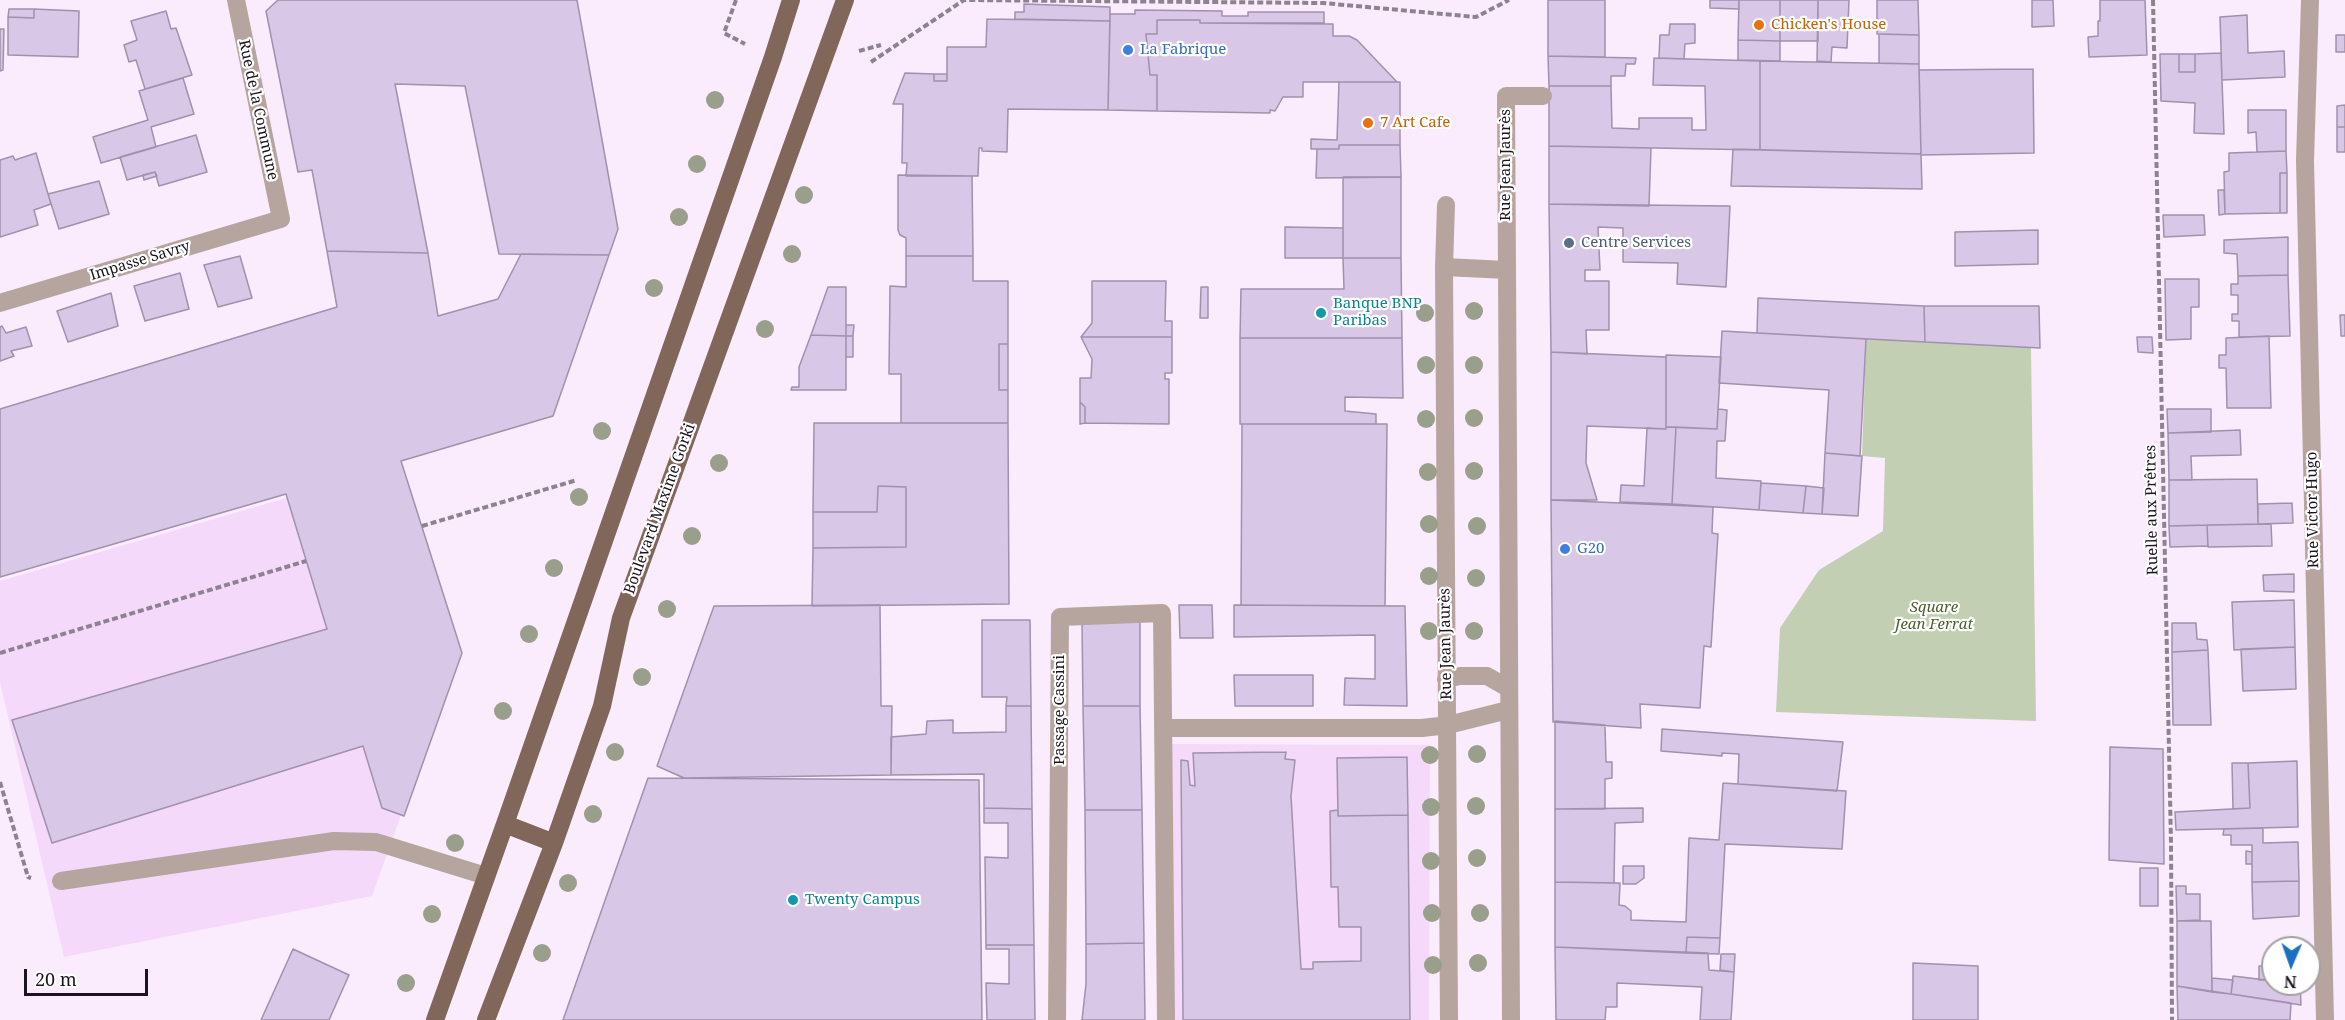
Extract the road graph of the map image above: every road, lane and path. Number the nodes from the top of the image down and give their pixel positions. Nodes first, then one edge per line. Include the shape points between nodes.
1 (236, 0) edge
2 (736, 0) edge
3 (791, 0) edge
4 (844, 0) edge
5 (1509, 0) edge
6 (2153, 0) edge
7 (2310, 0) edge
8 (724, 33) dead end
9 (871, 62) dead end
10 (1543, 96) dead end
11 (1446, 206) dead end
12 (281, 219) joint
13 (1444, 267) junction
14 (1507, 270) junction
15 (0, 303) edge
16 (577, 480) dead end
17 (422, 526) dead end
18 (306, 561) dead end
19 (0, 653) edge
20 (1446, 679) junction
21 (1508, 688) junction
22 (1508, 711) junction
23 (1448, 725) junction
24 (1164, 728) junction
25 (0, 782) edge
26 (505, 824) junction
27 (554, 843) junction
28 (486, 876) junction
29 (61, 881) joint
30 (435, 1020) edge
31 (486, 1020) edge
32 (1057, 1020) edge
33 (1166, 1020) edge
34 (1449, 1020) edge
35 (1511, 1020) edge
36 (2172, 1020) edge
37 (2325, 1020) edge

1 - 12 street, Rue de la Commune
2 - 8 path
3 - 26 main road
4 - 27 main road, Boulevard Maxime Gorki via 621,618 602,706
5 - 9 path via 1476,17 1323,3 964,0
6 - 36 path, Ruelle aux Prêtres
7 - 37 street, Rue Victor Hugo via 2305,161
10 - 14 street, Rue Jean Jaurès via 1506,96
11 - 13 street, Rue Jean Jaurès
12 - 15 street, Impasse Savry
13 - 14 street
13 - 20 street, Rue Jean Jaurès
14 - 21 street, Rue Jean Jaurès
16 - 17 path
18 - 19 path
20 - 21 street via 1487,676
20 - 23 street, Rue Jean Jaurès
21 - 22 street, Rue Jean Jaurès
22 - 23 street
22 - 35 street, Rue Jean Jaurès
23 - 24 street
23 - 34 street, Rue Jean Jaurès
24 - 32 street, Passage Cassini via 1162,613 1060,617
24 - 33 street, Passage Cassini
25 - 29 path via 28,878
26 - 27 main road
26 - 28 main road
27 - 31 main road, Boulevard Maxime Gorki
28 - 29 street via 376,842 334,841
28 - 30 main road

